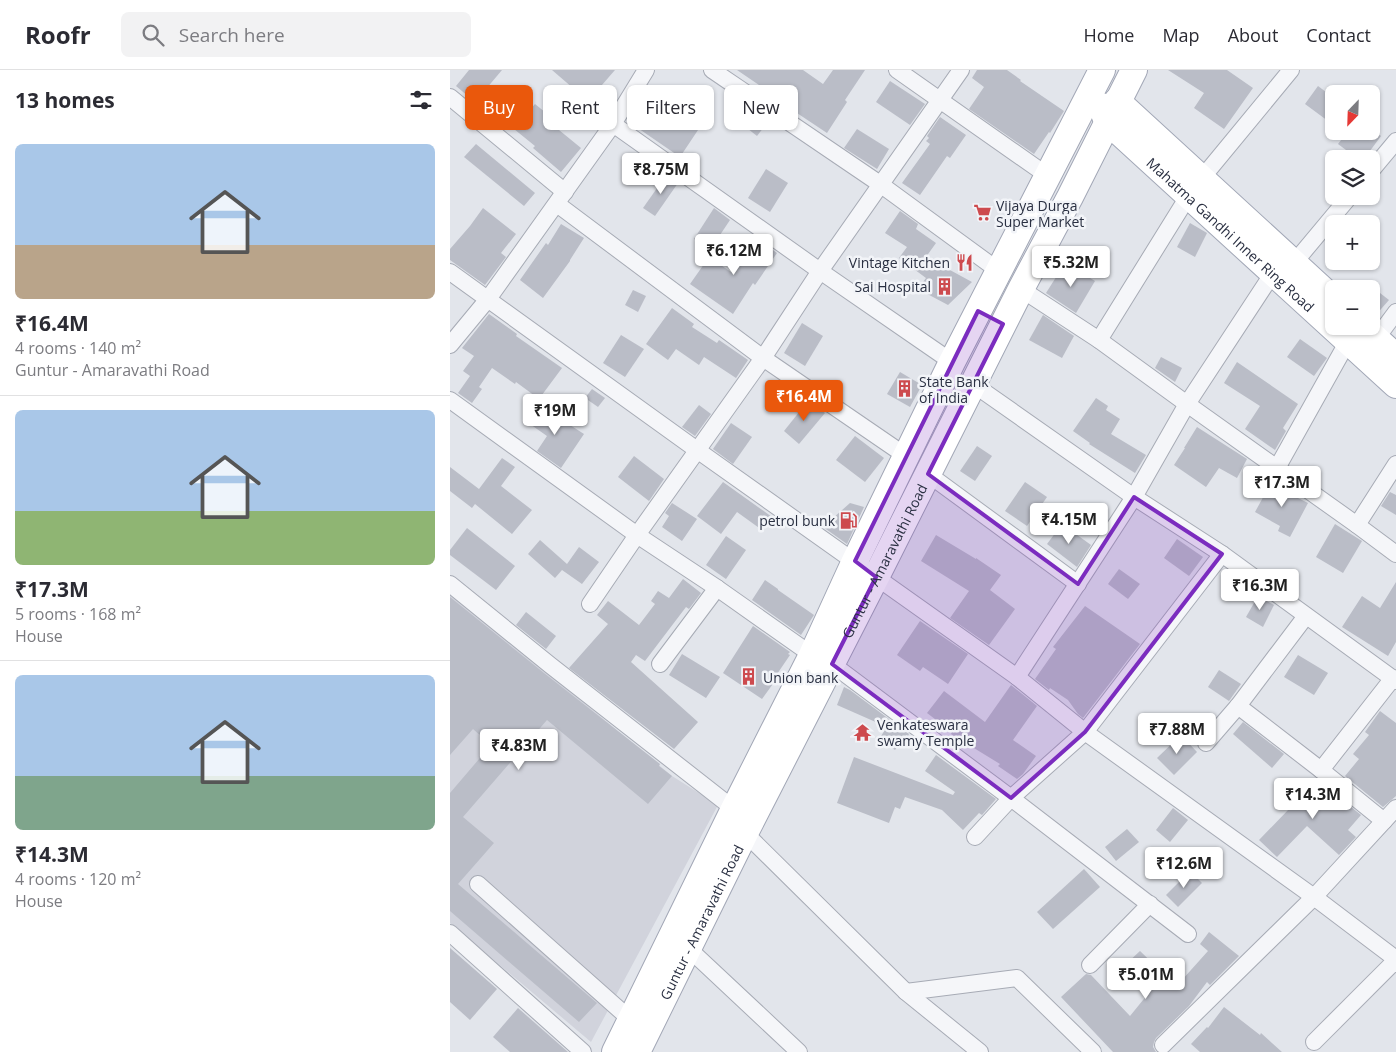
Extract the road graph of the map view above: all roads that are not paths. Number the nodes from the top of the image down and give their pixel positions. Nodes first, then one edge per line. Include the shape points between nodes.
1 (646, 70) edge
2 (712, 70) edge
3 (897, 70) edge
4 (961, 70) edge
5 (1134, 70) edge
6 (1291, 70) edge
7 (1093, 75) edge
8 (450, 96) edge
9 (939, 99) junction
10 (1112, 111) junction
11 (617, 117) edge
12 (617, 127) edge
13 (609, 130) edge
14 (1396, 141) edge
15 (1380, 160) edge
16 (1048, 176) junction
17 (880, 184) junction
18 (1196, 186) junction
19 (561, 198) junction
20 (1342, 205) edge
21 (1284, 268) junction
22 (820, 271) junction
23 (999, 271) junction
24 (450, 272) edge
25 (1021, 289) junction
26 (1325, 294) edge
27 (488, 299) junction
28 (1325, 303) edge
29 (978, 311) junction
30 (1396, 312) edge
31 (1380, 323) edge
32 (1003, 324) junction
33 (1362, 335) edge
34 (1099, 340) junction
35 (450, 345) edge
36 (763, 358) junction
37 (1396, 358) edge
38 (952, 362) junction
39 (973, 384) junction
40 (1396, 385) edge
41 (450, 400) edge
42 (1187, 404) junction
43 (697, 450) junction
44 (906, 456) junction
45 (1396, 464) edge
46 (1277, 468) junction
47 (928, 474) junction
48 (1134, 497) junction
49 (1357, 525) junction
50 (637, 535) junction
51 (1222, 554) junction
52 (1396, 554) edge
53 (855, 561) junction
54 (876, 577) junction
55 (450, 584) edge
56 (1078, 584) junction
57 (717, 588) junction
58 (590, 604) dead end
59 (1306, 616) junction
60 (822, 659) junction
61 (660, 664) dead end
62 (1017, 677) junction
63 (1394, 680) edge
64 (1238, 706) junction
65 (1085, 732) junction
66 (1206, 743) dead end
67 (1321, 770) junction
68 (1011, 798) junction
69 (1396, 808) edge
70 (734, 809) junction
71 (1384, 821) junction
72 (745, 833) junction
73 (975, 837) dead end
74 (478, 884) dead end
75 (1314, 896) junction
76 (1150, 904) junction
77 (450, 933) edge
78 (1188, 934) dead end
79 (688, 948) junction
80 (1396, 960) edge
81 (1090, 965) dead end
82 (906, 992) junction
83 (631, 1020) junction
84 (1314, 1042) dead end
85 (1163, 1045) dead end
86 (584, 1052) edge
87 (615, 1052) edge
88 (637, 1052) edge
89 (799, 1052) edge
90 (980, 1052) edge
91 (1093, 1052) edge

1 - 11 street
2 - 17 street
3 - 9 street
4 - 9 street
5 - 10 main road, Guntur - Amaravathi Road
6 - 18 street
7 - 10 main road, Mahatma Gandhi Inner Ring Road
7 - 16 main road, Guntur - Amaravathi Road
8 - 19 street
9 - 16 street
9 - 17 street
10 - 18 main road, Mahatma Gandhi Inner Ring Road
10 - 25 main road, Guntur - Amaravathi Road
12 - 22 street
13 - 19 street
14 - 15 street
16 - 23 main road, Guntur - Amaravathi Road
17 - 22 street
17 - 23 street
18 - 21 main road, Mahatma Gandhi Inner Ring Road
18 - 34 street
19 - 27 street
19 - 36 street
20 - 21 street
21 - 26 main road, Mahatma Gandhi Inner Ring Road
21 - 28 main road, Mahatma Gandhi Inner Ring Road
21 - 42 street
22 - 36 street
22 - 38 street
23 - 29 main road, Guntur - Amaravathi Road
24 - 27 street
25 - 32 main road, Guntur - Amaravathi Road
25 - 34 street
27 - 35 street
27 - 43 street
29 - 32 main road
29 - 38 main road, Guntur - Amaravathi Road
30 - 31 street
32 - 39 main road, Guntur - Amaravathi Road
33 - 37 main road, Mahatma Gandhi Inner Ring Road
33 - 40 main road, Mahatma Gandhi Inner Ring Road
33 - 46 street
34 - 42 street
36 - 43 street
36 - 44 street
38 - 44 main road, Guntur - Amaravathi Road
39 - 47 main road, Guntur - Amaravathi Road
39 - 48 street
41 - 50 street
42 - 46 street
42 - 48 street
43 - 50 street
43 - 53 street
44 - 53 main road, Guntur - Amaravathi Road
45 - 49 street
46 - 49 street
47 - 54 main road, Guntur - Amaravathi Road
47 - 56 street
48 - 51 street
48 - 56 street
49 - 52 street
50 - 57 street
50 - 58 street
51 - 59 street
51 - 65 street
53 - 54 street
53 - 60 main road, Guntur - Amaravathi Road
54 - 60 main road, Guntur - Amaravathi Road
54 - 62 street
55 - 70 street
56 - 62 street
57 - 60 street
57 - 61 street
59 - 63 street
59 - 64 street
60 - 68 street
60 - 70 main road, Guntur - Amaravathi Road
60 - 72 main road, Guntur - Amaravathi Road
62 - 65 street
63 - 67 street
64 - 66 street
64 - 67 street
65 - 68 street
65 - 75 street
67 - 71 street
68 - 73 street
68 - 76 street
69 - 71 street
70 - 83 main road, Guntur - Amaravathi Road
71 - 75 street
72 - 79 main road, Guntur - Amaravathi Road
72 - 82 street
74 - 83 street
75 - 80 street
75 - 85 street
76 - 78 street
76 - 81 street
77 - 86 street
79 - 88 main road, Guntur - Amaravathi Road
79 - 89 street
80 - 84 street
82 - 90 street
82 - 91 street via 1018,978
83 - 87 main road, Guntur - Amaravathi Road

